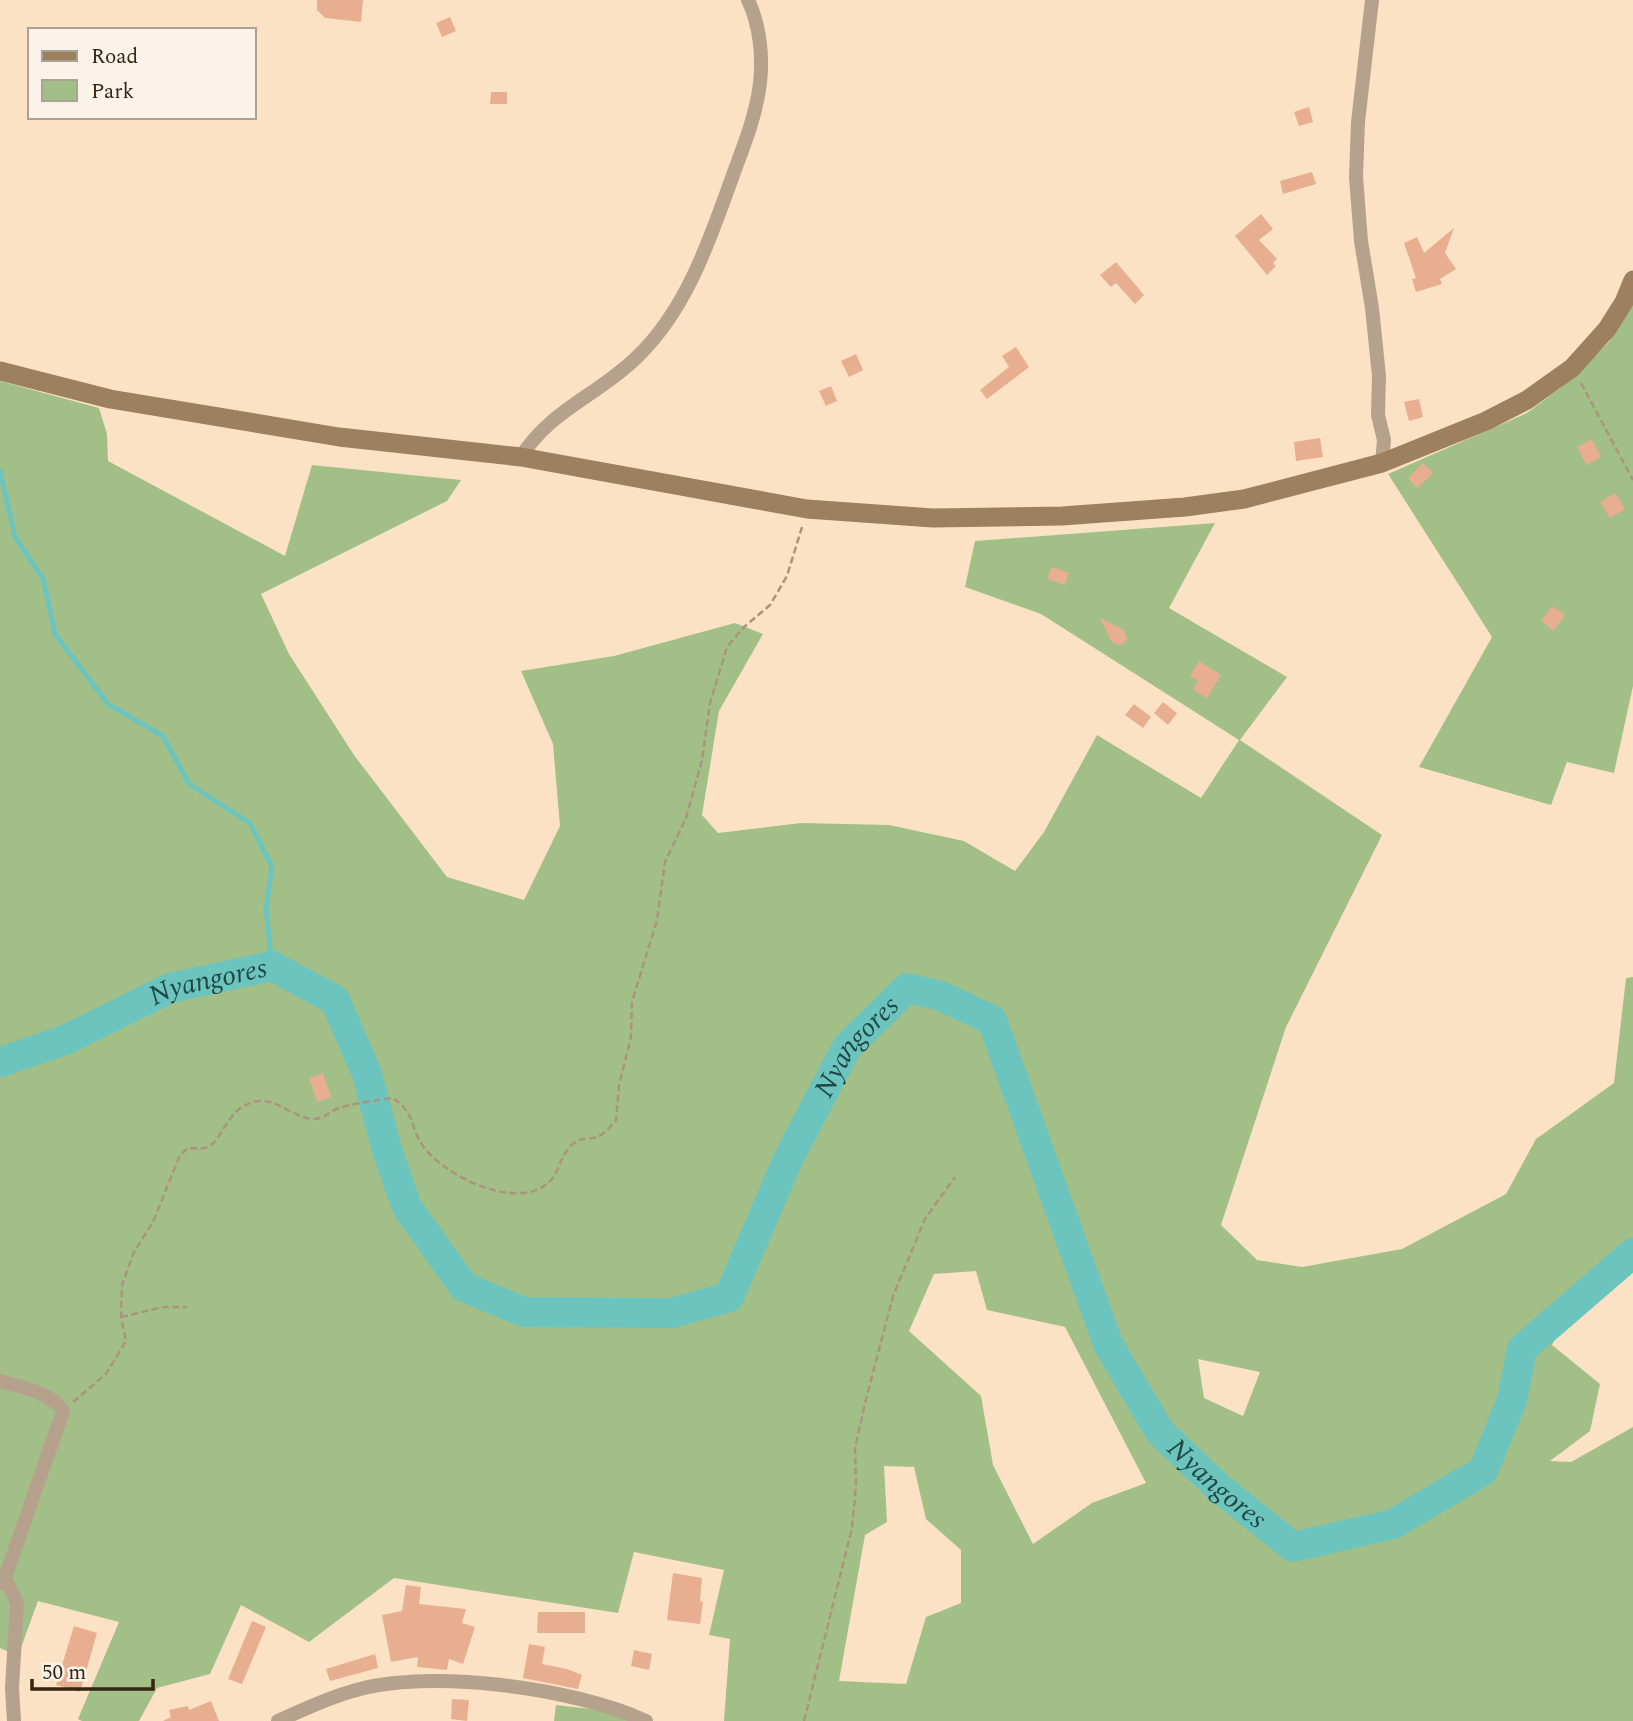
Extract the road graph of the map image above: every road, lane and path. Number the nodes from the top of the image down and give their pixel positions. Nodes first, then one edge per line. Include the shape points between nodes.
1 (748, 0) edge
2 (1372, 0) edge
3 (1633, 280) edge
4 (1572, 368) junction
5 (0, 371) edge
6 (521, 457) junction
7 (1382, 463) junction
8 (1633, 480) edge
9 (807, 509) junction
10 (955, 1177) dead end
11 (187, 1307) dead end
12 (121, 1317) junction
13 (0, 1381) edge
14 (63, 1411) junction
15 (2, 1580) edge
16 (13, 1721) edge
17 (278, 1721) edge
18 (646, 1721) edge
19 (804, 1721) edge

1 - 6 street via 760,44 755,115 692,279 662,330 638,357 543,427
2 - 7 street via 1356,177 1379,376
3 - 4 street via 1607,329
4 - 7 street via 1527,400 1486,421
4 - 8 path
5 - 6 street via 110,398 339,437
6 - 9 street
7 - 9 street via 1244,499 1185,507 1000,519
9 - 12 path via 787,576 770,605 727,647 710,703 687,818 664,863 657,920 632,1002 631,1037 616,1121 599,1136 576,1140 563,1152 550,1182 534,1192 510,1192 475,1185 445,1167 423,1146 405,1105 392,1098 314,1119 276,1102 254,1102 224,1124 217,1141 206,1148 188,1148 180,1155 122,1284
10 - 19 path via 925,1219 893,1296 855,1448 852,1528
11 - 12 path via 163,1307
12 - 14 path via 126,1341 106,1374
13 - 14 street via 47,1397
14 - 15 street
15 - 16 street via 17,1603
17 - 18 street via 354,1690 464,1681 588,1700

